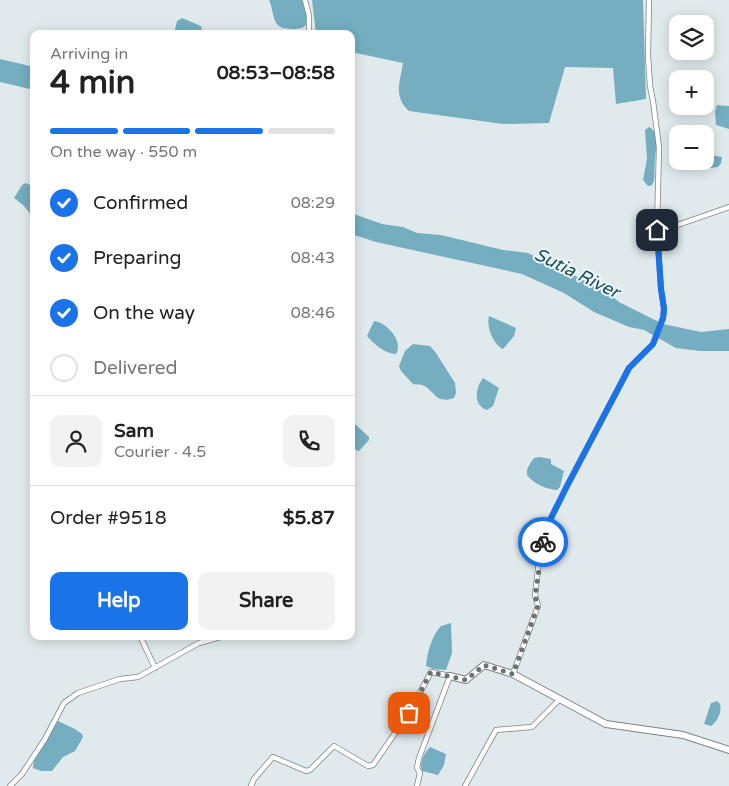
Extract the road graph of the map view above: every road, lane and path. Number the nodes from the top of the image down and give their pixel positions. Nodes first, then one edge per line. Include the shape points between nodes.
1 (305, 0) edge
2 (649, 0) edge
3 (309, 30) edge
4 (729, 208) edge
5 (657, 230) junction
6 (142, 640) edge
7 (212, 640) edge
8 (155, 668) junction
9 (513, 674) junction
10 (450, 676) junction
11 (559, 700) junction
12 (729, 750) edge
13 (10, 786) edge
14 (251, 786) edge
15 (417, 786) edge
16 (465, 786) edge

1 - 3 street
2 - 5 street via 650,86 659,147
4 - 5 street
5 - 9 street via 663,318 653,344 629,368 546,528 535,596 538,606
6 - 8 street
7 - 8 street
8 - 13 street via 138,677 120,678 78,693 64,703 45,739
9 - 10 street via 484,665 466,680
9 - 11 street
10 - 14 street via 431,672 409,713 373,766 334,746 306,772 273,757
10 - 15 street via 419,758
11 - 12 street via 606,724 683,735
11 - 16 street via 532,727 496,730

